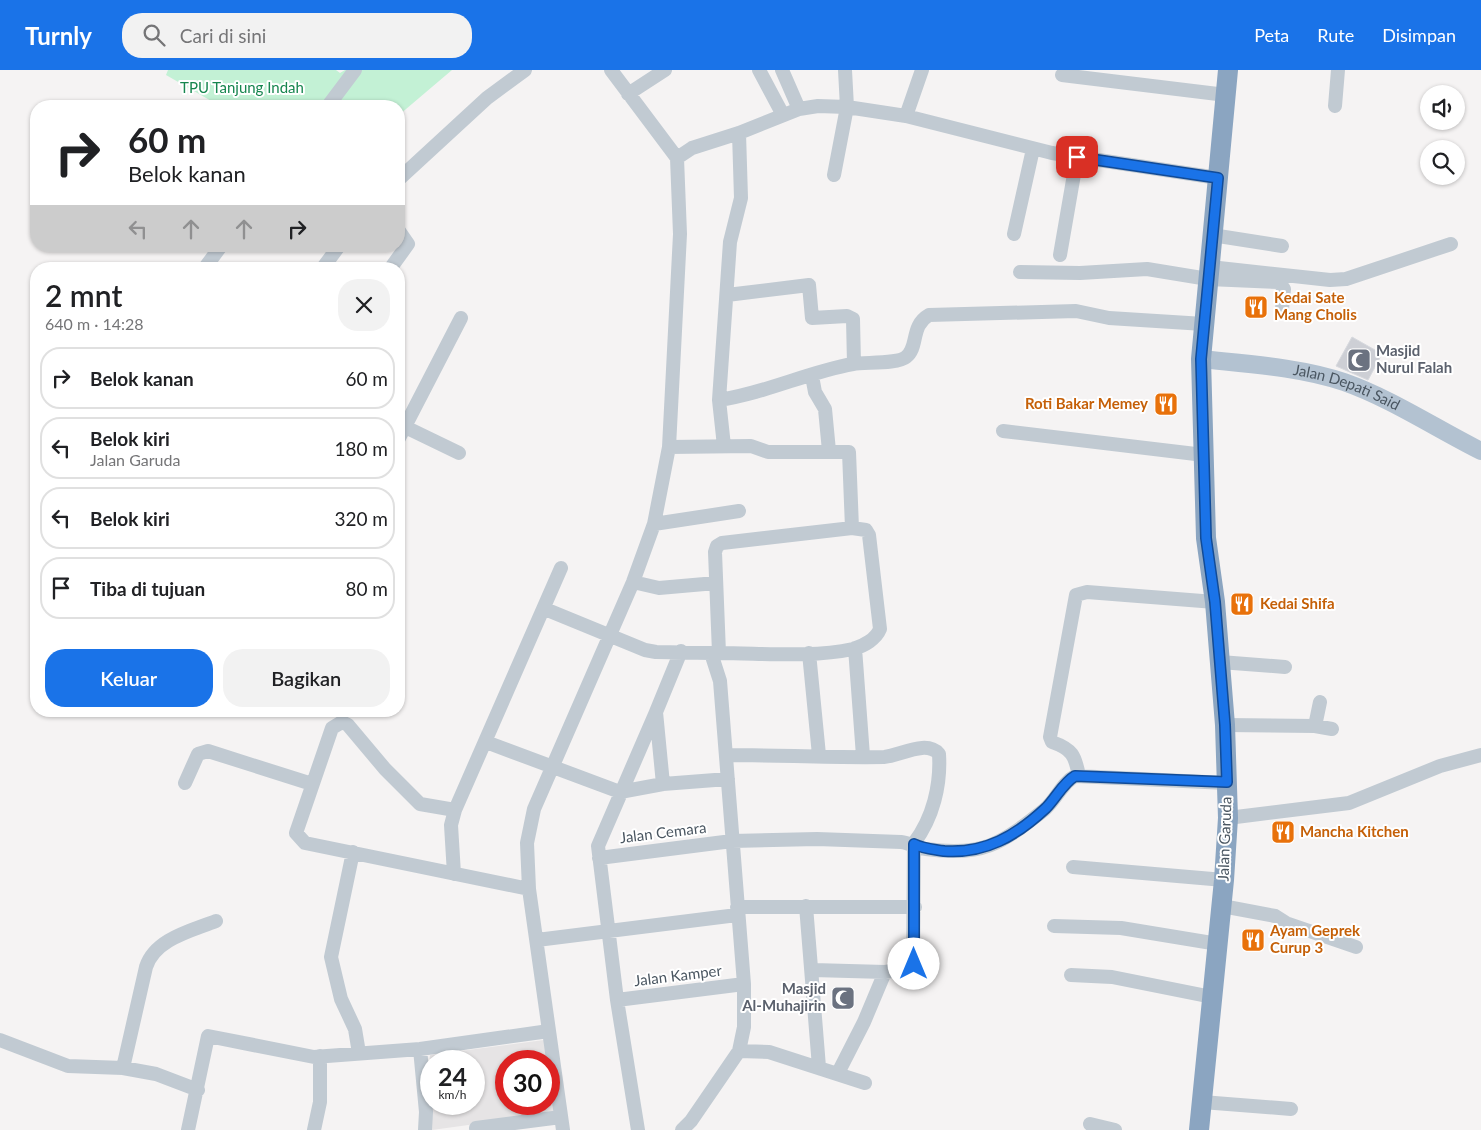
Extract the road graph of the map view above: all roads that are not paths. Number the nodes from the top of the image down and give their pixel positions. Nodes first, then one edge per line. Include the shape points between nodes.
1 (355, 70) edge
2 (525, 70) edge
3 (611, 70) edge
4 (666, 70) edge
5 (759, 70) edge
6 (782, 70) edge
7 (845, 70) edge
8 (922, 70) edge
9 (1228, 70) edge
10 (1338, 70) edge
11 (1062, 75) dead end
12 (628, 94) junction
13 (1226, 94) junction
14 (332, 100) edge
15 (1335, 106) dead end
16 (847, 107) junction
17 (799, 109) junction
18 (783, 115) junction
19 (906, 116) junction
20 (739, 133) junction
21 (1033, 149) junction
22 (1077, 157) junction
23 (677, 158) junction
24 (405, 173) edge
25 (834, 175) dead end
26 (1218, 178) junction
27 (1014, 234) dead end
28 (1212, 235) junction
29 (1451, 244) dead end
30 (1282, 246) dead end
31 (1060, 255) dead end
32 (1020, 272) dead end
33 (1209, 273) junction
34 (727, 295) junction
35 (1282, 309) dead end
36 (461, 318) dead end
37 (1204, 324) junction
38 (1201, 359) junction
39 (854, 364) junction
40 (812, 376) junction
41 (719, 400) junction
42 (405, 423) edge
43 (1003, 431) dead end
44 (405, 432) edge
45 (724, 446) junction
46 (669, 447) junction
47 (829, 451) junction
48 (1481, 451) edge
49 (459, 453) dead end
50 (1204, 455) junction
51 (739, 511) dead end
52 (654, 524) junction
53 (852, 528) junction
54 (561, 568) dead end
55 (634, 582) junction
56 (716, 583) junction
57 (1215, 602) junction
58 (545, 609) junction
59 (610, 637) junction
60 (855, 648) junction
61 (681, 651) junction
62 (715, 653) junction
63 (809, 653) junction
64 (1220, 662) junction
65 (1285, 668) dead end
66 (1320, 702) dead end
67 (656, 712) junction
68 (1225, 725) junction
69 (1315, 726) junction
70 (1332, 729) dead end
71 (486, 742) junction
72 (726, 755) junction
73 (819, 755) junction
74 (1481, 755) edge
75 (863, 756) junction
76 (554, 768) junction
77 (1079, 776) junction
78 (728, 779) junction
79 (1227, 782) junction
80 (185, 784) dead end
81 (312, 784) junction
82 (663, 784) junction
83 (620, 792) junction
84 (455, 810) junction
85 (1228, 818) junction
86 (732, 841) junction
87 (914, 844) junction
88 (353, 852) junction
89 (599, 858) junction
90 (1073, 867) dead end
91 (454, 874) junction
92 (1224, 880) junction
93 (529, 889) junction
94 (806, 906) junction
95 (1222, 906) junction
96 (915, 907) junction
97 (737, 911) junction
98 (216, 921) dead end
99 (1054, 926) dead end
100 (608, 930) junction
101 (537, 940) junction
102 (1218, 944) junction
103 (1356, 947) dead end
104 (813, 970) junction
105 (885, 972) junction
106 (1071, 975) dead end
107 (744, 984) junction
108 (1212, 998) junction
109 (617, 1000) junction
110 (549, 1031) junction
111 (0, 1040) edge
112 (420, 1049) junction
113 (739, 1051) junction
114 (359, 1053) junction
115 (320, 1056) junction
116 (819, 1067) junction
117 (126, 1069) junction
118 (838, 1073) junction
119 (865, 1082) dead end
120 (198, 1090) junction
121 (1202, 1102) junction
122 (1291, 1109) dead end
123 (562, 1124) edge
124 (1090, 1124) dead end
125 (499, 1127) edge
126 (476, 1128) dead end
127 (188, 1130) edge
128 (314, 1130) edge
129 (425, 1130) edge
130 (638, 1130) edge
131 (682, 1130) edge
132 (1115, 1130) edge
133 (1199, 1130) edge

1 - 14 street
2 - 24 street via 487,98
3 - 12 street
4 - 12 street
5 - 18 street
6 - 17 street
7 - 16 street
8 - 19 street
9 - 13 highway, Jalan Garuda
10 - 15 street
11 - 13 street
12 - 23 street
13 - 26 highway, Jalan Garuda
16 - 17 street
16 - 19 street
16 - 25 street
17 - 18 street
18 - 20 street
19 - 21 street
20 - 23 street via 692,148
20 - 34 street via 741,198 730,242
21 - 22 street
21 - 27 street
22 - 26 street
22 - 31 street
23 - 46 street via 680,234
26 - 28 highway, Jalan Garuda
28 - 30 street
28 - 33 highway, Jalan Garuda
29 - 33 street via 1346,279
32 - 33 street via 1147,269
33 - 35 street via 1279,282 1284,289
33 - 37 highway, Jalan Garuda
34 - 39 street via 809,285 812,318 847,316 854,319
34 - 41 street
36 - 42 street
37 - 38 highway, Jalan Garuda
37 - 39 street via 1109,318 1076,311 929,315 922,319 903,360
38 - 48 main road, Jalan Depati Said via 1256,365 1344,382
38 - 50 highway, Jalan Garuda
39 - 40 street
40 - 41 street via 748,396
40 - 47 street via 815,392 825,409
41 - 45 street
43 - 50 street
44 - 49 street
45 - 46 street
45 - 47 street via 751,446 768,452
46 - 52 street
47 - 53 street via 846,451 851,455
50 - 57 highway, Jalan Garuda via 1206,538
51 - 52 street
52 - 55 street
53 - 56 street via 719,545 715,552
53 - 60 street via 862,528 869,536 880,629 874,639
54 - 58 street
55 - 56 street via 659,588
55 - 59 street
56 - 62 street
57 - 64 highway, Jalan Garuda
57 - 77 street via 1087,592 1076,595 1050,737 1052,742 1063,745 1074,756
58 - 59 street
58 - 71 street
59 - 61 street via 651,652
59 - 76 street
60 - 63 street
60 - 75 street
61 - 62 street
61 - 67 street
62 - 63 street
62 - 72 street
63 - 73 street
64 - 65 street
64 - 68 highway, Jalan Garuda
66 - 69 street
67 - 82 street
67 - 83 street
68 - 69 street
68 - 79 highway, Jalan Garuda
69 - 70 street
71 - 76 street
71 - 84 street
72 - 73 street
72 - 78 street
73 - 75 street
74 - 85 street via 1440,766 1348,803
75 - 87 street via 893,756 917,749 938,753 934,803
76 - 83 street
76 - 93 street via 530,822 527,851
77 - 79 street
77 - 87 street, Jalan Cemara via 1069,780 1046,808 989,846 964,852 923,849
78 - 82 street
78 - 86 street
79 - 85 highway, Jalan Garuda
80 - 81 street via 198,754 208,751
81 - 84 street via 332,728 342,722 420,804
81 - 88 street via 298,825 298,837 305,843
82 - 83 street
83 - 89 street via 598,842
84 - 91 street via 451,833
85 - 92 highway, Jalan Garuda
86 - 87 street, Jalan Cemara
86 - 89 street, Jalan Cemara
86 - 97 street
87 - 96 street
88 - 91 street
88 - 114 street via 331,957 341,999 356,1029
89 - 100 street
90 - 92 street
91 - 93 street
92 - 95 highway, Jalan Garuda
93 - 101 street
94 - 96 street
94 - 97 street
94 - 104 street
95 - 102 highway, Jalan Garuda
95 - 103 street via 1275,916 1286,923
96 - 105 street via 914,966 908,970
97 - 100 street
97 - 107 street
98 - 117 street via 163,944 151,954
99 - 102 street via 1121,928
100 - 101 street
100 - 109 street
101 - 110 street
102 - 108 highway, Jalan Garuda
104 - 105 street
104 - 116 street
105 - 118 street
106 - 108 street via 1112,977
107 - 109 street, Jalan Kamper
107 - 113 street via 744,1027
108 - 121 highway, Jalan Garuda
109 - 130 street
110 - 112 street
110 - 123 street
111 - 117 street via 68,1066
112 - 114 street
112 - 129 street
113 - 116 street via 769,1052
113 - 131 street
114 - 115 street
115 - 120 street via 208,1036
115 - 128 street via 320,1102
116 - 118 street
117 - 120 street via 156,1074
118 - 119 street
120 - 127 street
121 - 122 street
121 - 133 highway, Jalan Garuda
123 - 125 street
124 - 132 street
125 - 126 street

